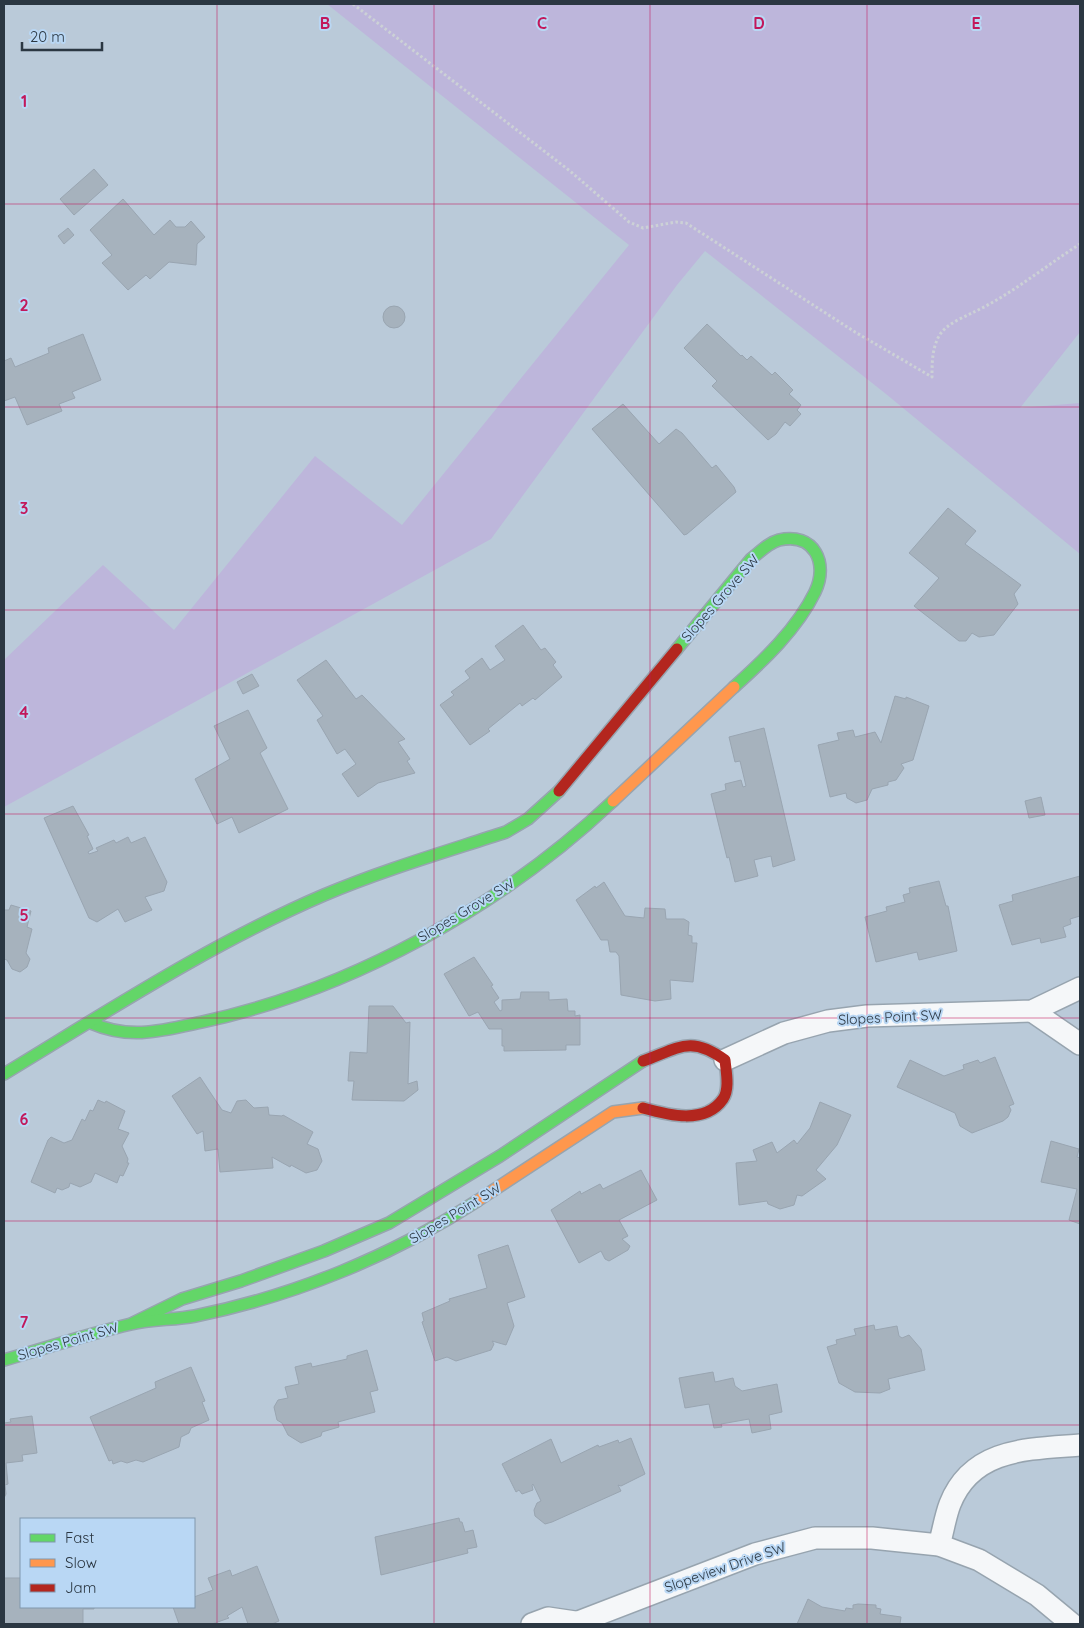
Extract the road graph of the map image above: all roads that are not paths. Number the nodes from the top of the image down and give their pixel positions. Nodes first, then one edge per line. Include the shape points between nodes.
1 (1080, 988) edge
2 (1032, 1012) junction
3 (90, 1023) junction
4 (1080, 1044) edge
5 (725, 1060) junction
6 (4, 1074) edge
7 (133, 1323) junction
8 (4, 1360) edge
9 (1080, 1445) edge
10 (939, 1545) junction
11 (574, 1623) edge
12 (532, 1624) edge
13 (1072, 1624) edge

1 - 2 street, Slopes Point SW
2 - 4 street
2 - 5 street, Slopes Point SW via 867,1016 828,1021 784,1033
3 - 3 street, Slopes Grove SW via 116,1033 153,1031 270,1008 323,987 439,929 509,885 562,845 761,661 802,616 821,581 823,567 819,555 806,543 788,539 768,545 751,559 553,798 528,819 506,832 324,896 235,939
3 - 6 street, Slopes Grove SW
5 - 7 street, Slopes Point SW via 711,1050 689,1044 640,1062 500,1156 389,1223 324,1251 182,1299
5 - 7 street, Slopes Point SW via 727,1083 724,1098 710,1112 678,1117 639,1107 613,1112 443,1223 354,1267 240,1306 194,1316
7 - 8 street, Slopes Point SW
9 - 10 street via 1004,1454 976,1466 960,1484 950,1505
10 - 11 street, Slopeview Drive SW via 872,1538 814,1538 755,1554
10 - 13 street, Slopeview Drive SW via 979,1560 1015,1580
11 - 12 street, Slopeview Drive SW via 548,1618

